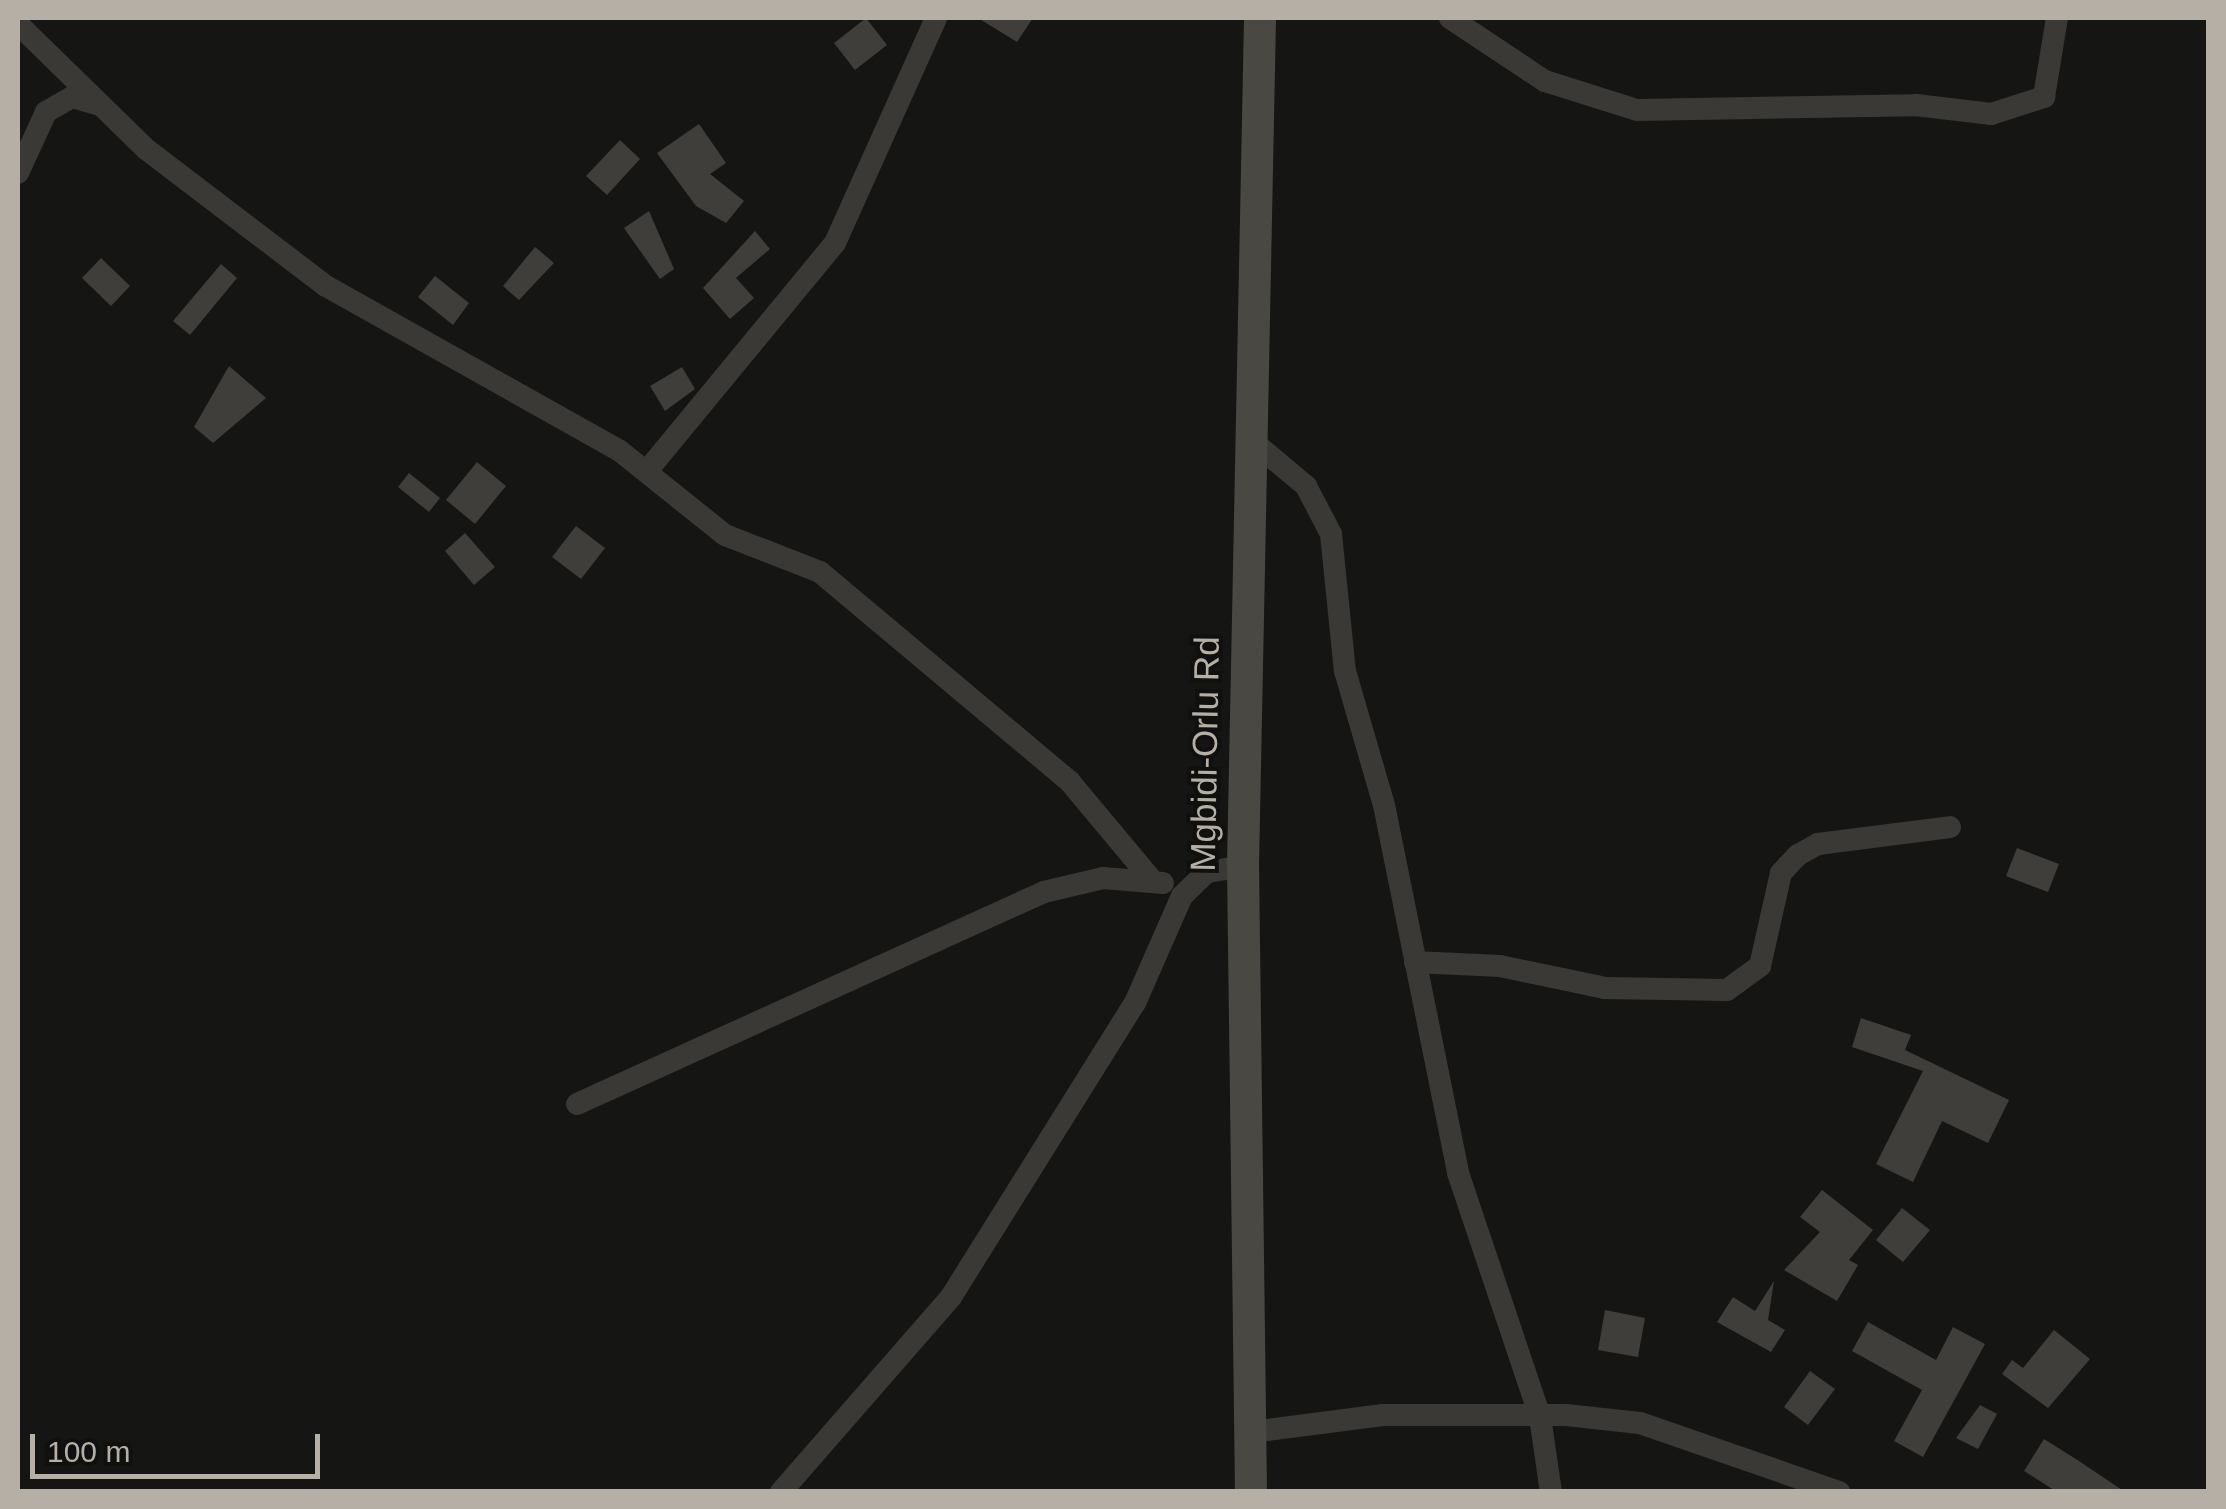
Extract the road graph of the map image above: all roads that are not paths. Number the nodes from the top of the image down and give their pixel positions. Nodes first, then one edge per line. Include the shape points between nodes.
1 (936, 18) edge
2 (1260, 18) edge
3 (1450, 18) edge
4 (2057, 18) edge
5 (18, 24) edge
6 (97, 104) junction
7 (18, 172) edge
8 (1251, 440) junction
9 (647, 471) junction
10 (1950, 828) dead end
11 (1242, 866) junction
12 (1152, 880) junction
13 (1182, 896) junction
14 (1416, 962) junction
15 (576, 1104) dead end
16 (1540, 1417) junction
17 (1252, 1432) junction
18 (781, 1492) edge
19 (1252, 1492) edge
20 (1551, 1492) edge
21 (1839, 1492) edge

1 - 9 street via 834,243
2 - 8 main road, Mgbidi-Orlu Rd
3 - 4 street via 1545,81 1636,110 1916,105 1991,114 2044,97
5 - 6 street
6 - 7 street via 72,97 46,112
6 - 9 street via 326,286
8 - 11 main road, Mgbidi-Orlu Rd
8 - 14 street via 1306,486 1330,534 1345,672
9 - 12 street via 725,535 820,572 1070,782 1126,838
10 - 14 street via 1818,844 1798,855 1781,873 1760,966 1727,990 1605,988 1500,966
11 - 13 street via 1207,872
11 - 17 main road, Mgbidi-Orlu Rd
12 - 13 street
12 - 15 street via 1044,892
13 - 18 street via 1135,1004 951,1296
14 - 16 street via 1458,1173
16 - 17 street via 1384,1415
16 - 20 street
16 - 21 street via 1640,1423
17 - 19 main road, Mgbidi-Orlu Rd

